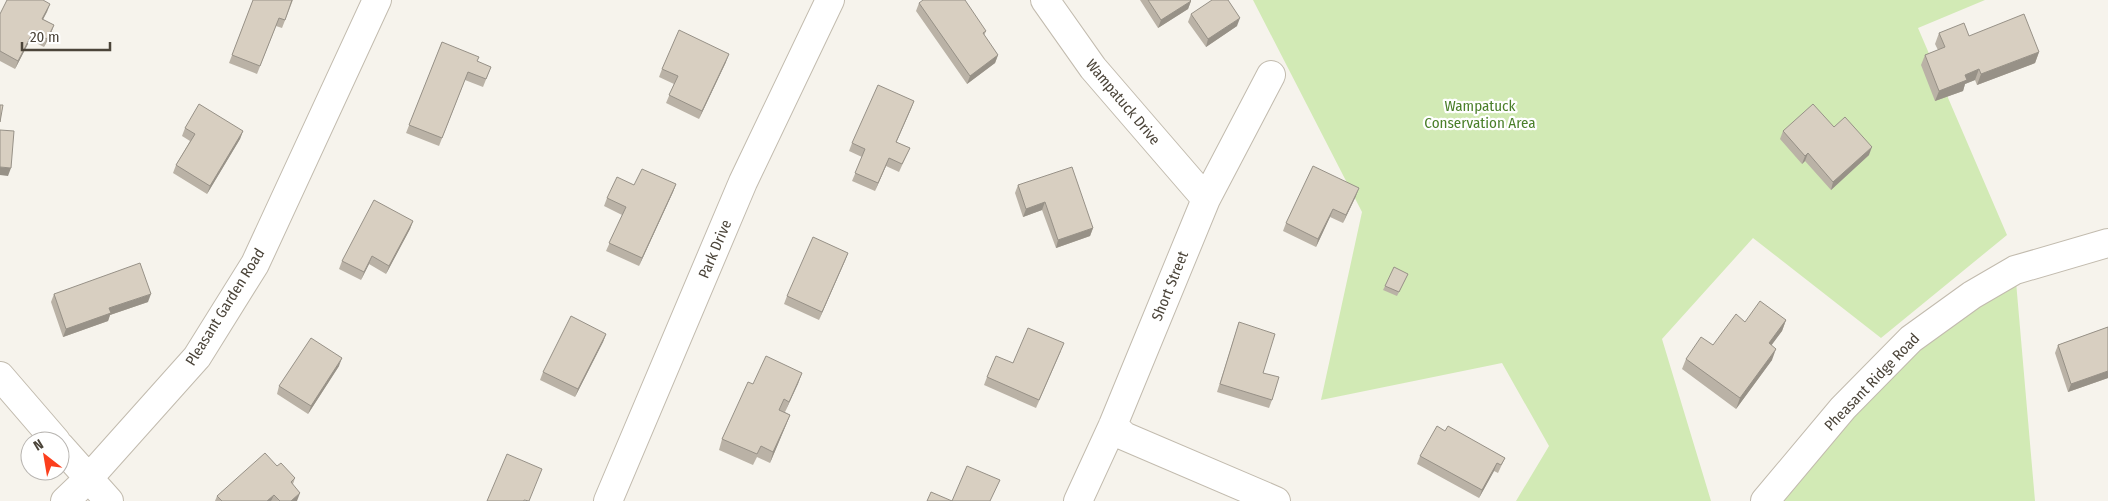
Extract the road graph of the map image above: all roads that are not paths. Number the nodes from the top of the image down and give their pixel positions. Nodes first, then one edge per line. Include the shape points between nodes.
1 (377, 0) edge
2 (830, 0) edge
3 (1045, 0) edge
4 (1271, 75) dead end
5 (1206, 199) junction
6 (2108, 243) edge
7 (0, 376) edge
8 (1114, 425) junction
9 (47, 431) edge
10 (70, 458) edge
11 (88, 479) junction
12 (65, 501) edge
13 (109, 501) edge
14 (608, 501) edge
15 (1078, 501) edge
16 (1276, 501) edge
17 (1765, 501) edge

1 - 11 street, Pleasant Garden Road via 256,264 197,357
2 - 14 street, Park Drive via 743,182
3 - 5 street, Wampatuck Drive via 1093,68
4 - 5 street, Short Street
5 - 8 street, Short Street
6 - 17 street, Pheasant Ridge Road via 2015,270 1972,295 1911,339 1843,408
7 - 9 street
8 - 15 street, Short Street
8 - 16 street via 1124,436
10 - 11 street
11 - 12 street, Pleasant Garden Road
11 - 13 street

